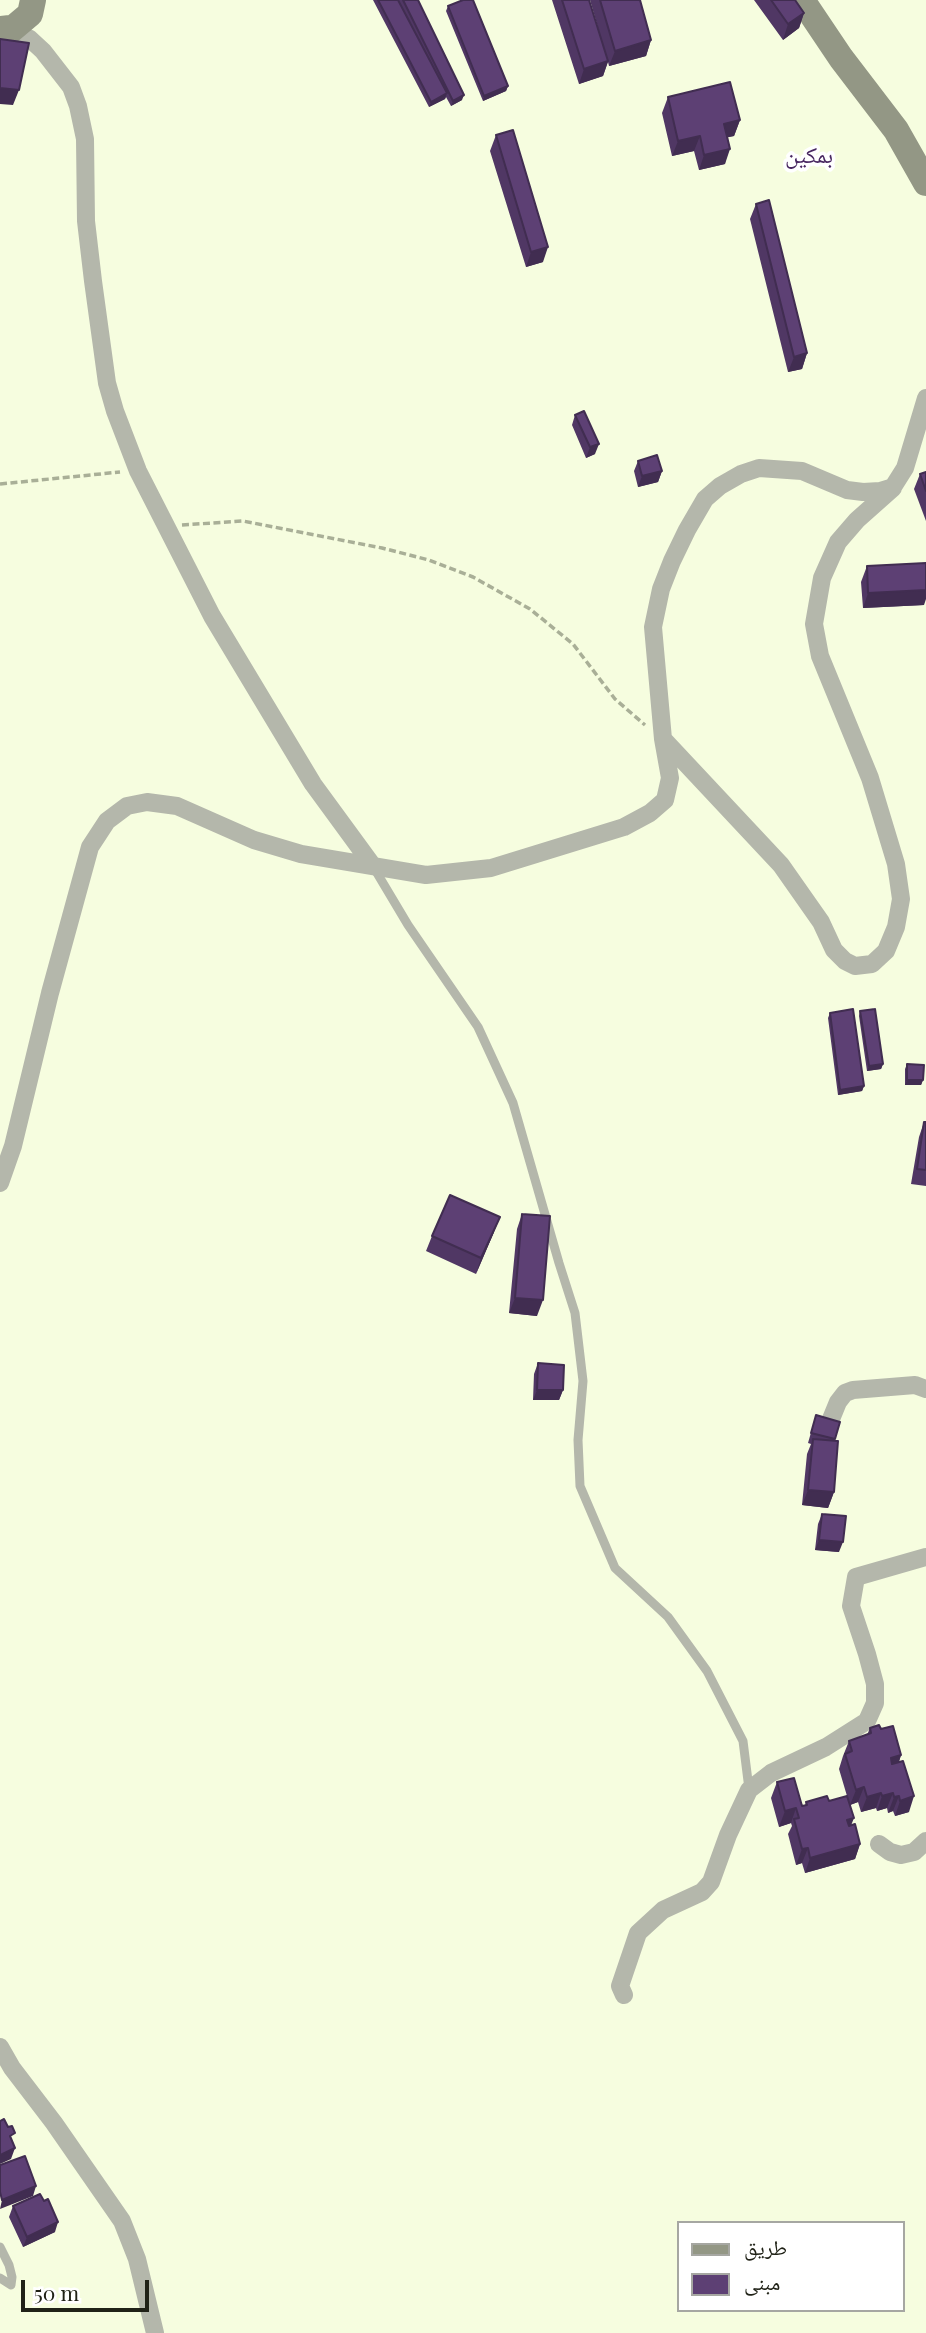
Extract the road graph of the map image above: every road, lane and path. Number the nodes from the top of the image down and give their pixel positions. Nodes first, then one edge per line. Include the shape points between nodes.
1 (33, 0) edge
2 (802, 0) edge
3 (5, 29) edge
4 (926, 183) edge
5 (926, 398) edge
6 (923, 424) edge
7 (138, 471) junction
8 (0, 484) edge
9 (893, 487) junction
10 (165, 526) junction
11 (663, 739) junction
12 (373, 866) junction
13 (0, 1183) edge
14 (926, 1389) edge
15 (830, 1424) edge
16 (926, 1558) edge
17 (749, 1790) junction
18 (926, 1841) edge
19 (879, 1844) dead end
20 (624, 1995) dead end
21 (0, 2047) edge
22 (0, 2247) edge
23 (0, 2278) edge
24 (155, 2333) edge

1 - 3 main road via 30,14
2 - 4 main road via 896,130
3 - 7 street via 30,39 43,51 71,88 78,106 85,139 91,269 107,383
5 - 6 street
6 - 9 street
7 - 8 path
7 - 10 street
9 - 11 street via 863,492 802,471 759,468 731,480 705,499 672,561 653,627
9 - 11 street via 838,542 822,578 814,624 820,656 870,778 896,864 901,899 897,927 886,951 872,964 855,966 845,961 781,865
10 - 11 path via 243,521 382,548 473,577 530,609 573,644 615,699
10 - 12 street via 212,616 313,784
11 - 12 street via 670,778 665,800 624,827 492,868 426,875
12 - 13 street via 301,854 254,840 177,806 147,802 127,806 107,821 90,846
12 - 17 lane via 478,1027 513,1103 575,1313 583,1381 580,1486 615,1567 668,1617 707,1671 743,1741
14 - 15 street via 915,1385 853,1390 838,1402
16 - 17 street via 856,1577 853,1585 851,1606 867,1654 876,1703 867,1721 827,1747 771,1773
17 - 20 street via 711,1882 702,1892 663,1910 638,1933 620,1986
18 - 19 street via 914,1852 901,1855
21 - 24 street via 122,2221 137,2259
22 - 23 lane via 9,2265 11,2285

